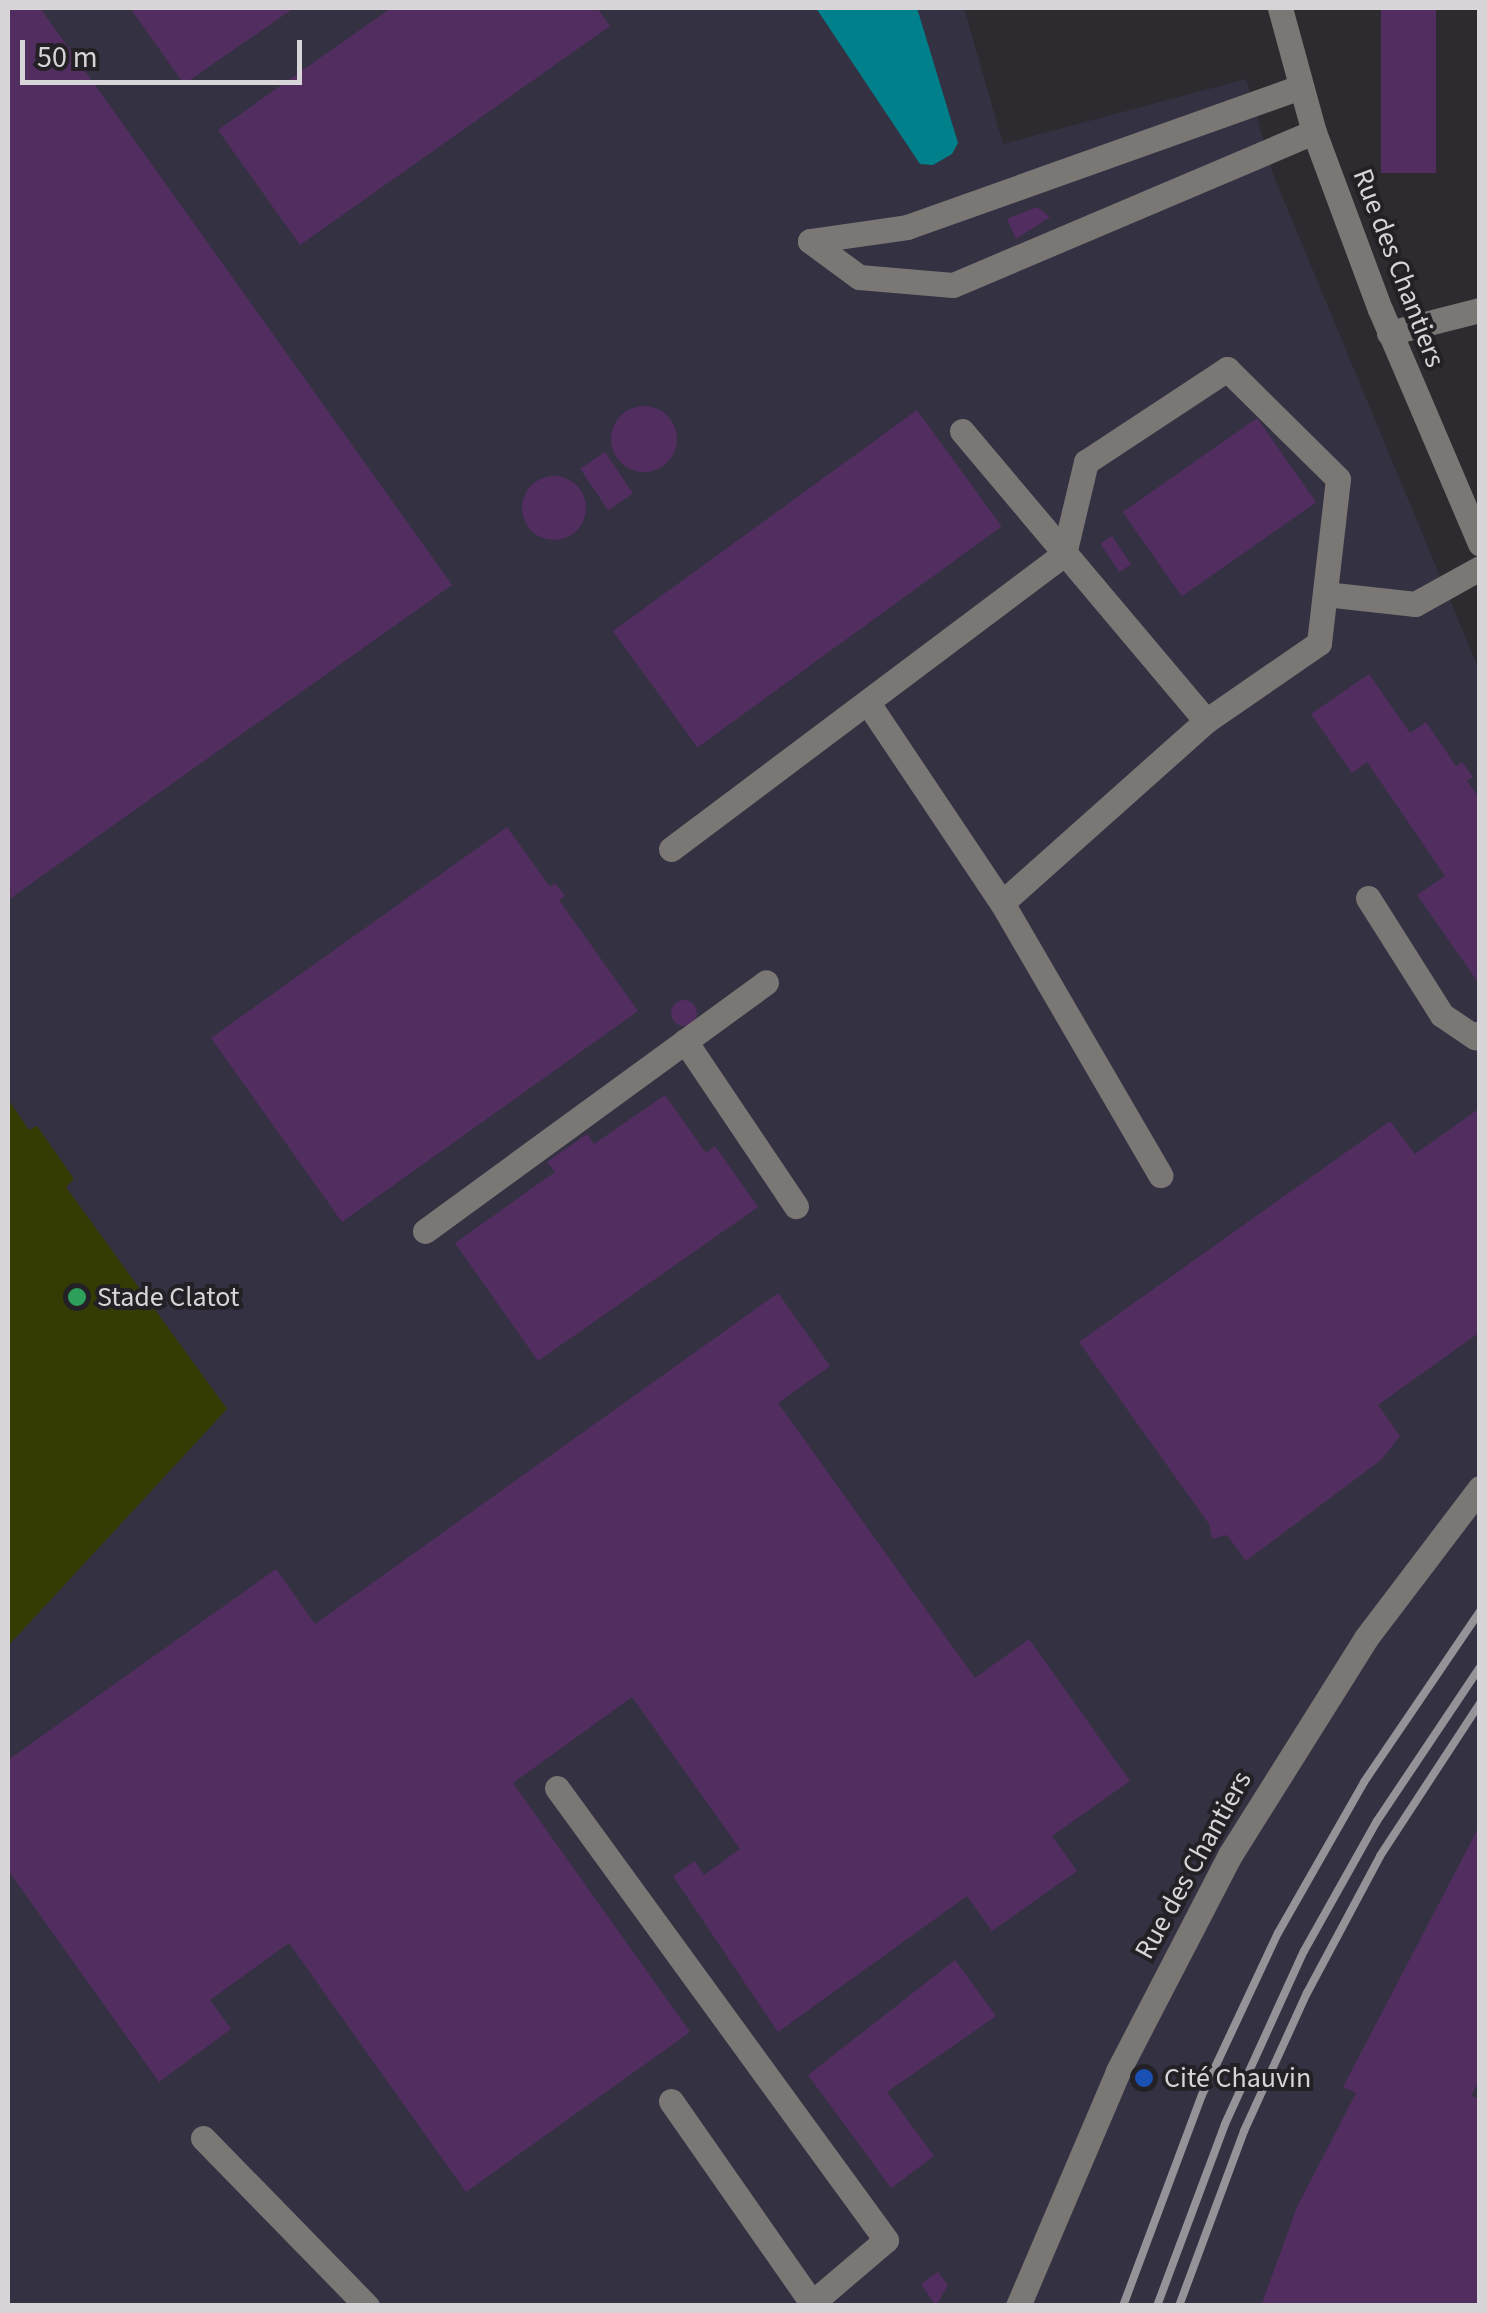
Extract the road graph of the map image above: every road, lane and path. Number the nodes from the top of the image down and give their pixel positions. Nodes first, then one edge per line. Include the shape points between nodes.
1 (1280, 8) edge
2 (1300, 87) junction
3 (1314, 132) junction
4 (1480, 310) edge
5 (1389, 332) junction
6 (962, 431) dead end
7 (1473, 511) edge
8 (1480, 544) edge
9 (1064, 554) junction
10 (1480, 568) edge
11 (1324, 594) junction
12 (870, 706) junction
13 (1206, 721) junction
14 (671, 849) dead end
15 (1368, 898) dead end
16 (1002, 904) junction
17 (766, 982) dead end
18 (1480, 1033) edge
19 (685, 1041) junction
20 (1160, 1175) dead end
21 (796, 1206) dead end
22 (425, 1230) dead end
23 (1480, 1488) edge
24 (557, 1788) dead end
25 (671, 2101) dead end
26 (203, 2138) dead end
27 (813, 2304) edge
28 (367, 2306) edge
29 (1018, 2306) edge

1 - 2 street, Rue des Chantiers
2 - 3 street, Rue des Chantiers
2 - 3 street via 907,227 810,241 859,276 953,285
3 - 5 street, Rue des Chantiers
4 - 5 street
5 - 7 street, Rue des Chantiers
6 - 9 street
7 - 8 street, Rue des Chantiers
9 - 11 street via 1086,462 1227,369 1338,480
9 - 12 street
9 - 13 street
10 - 11 street via 1415,604
11 - 13 street via 1319,643
12 - 14 street
12 - 16 street
13 - 16 street
15 - 18 street via 1442,1014
16 - 20 street
17 - 19 street
19 - 21 street
19 - 22 street
23 - 29 street, Rue des Chantiers via 1366,1638 1230,1855 1118,2071
24 - 27 street via 886,2240
25 - 27 street
26 - 28 street

